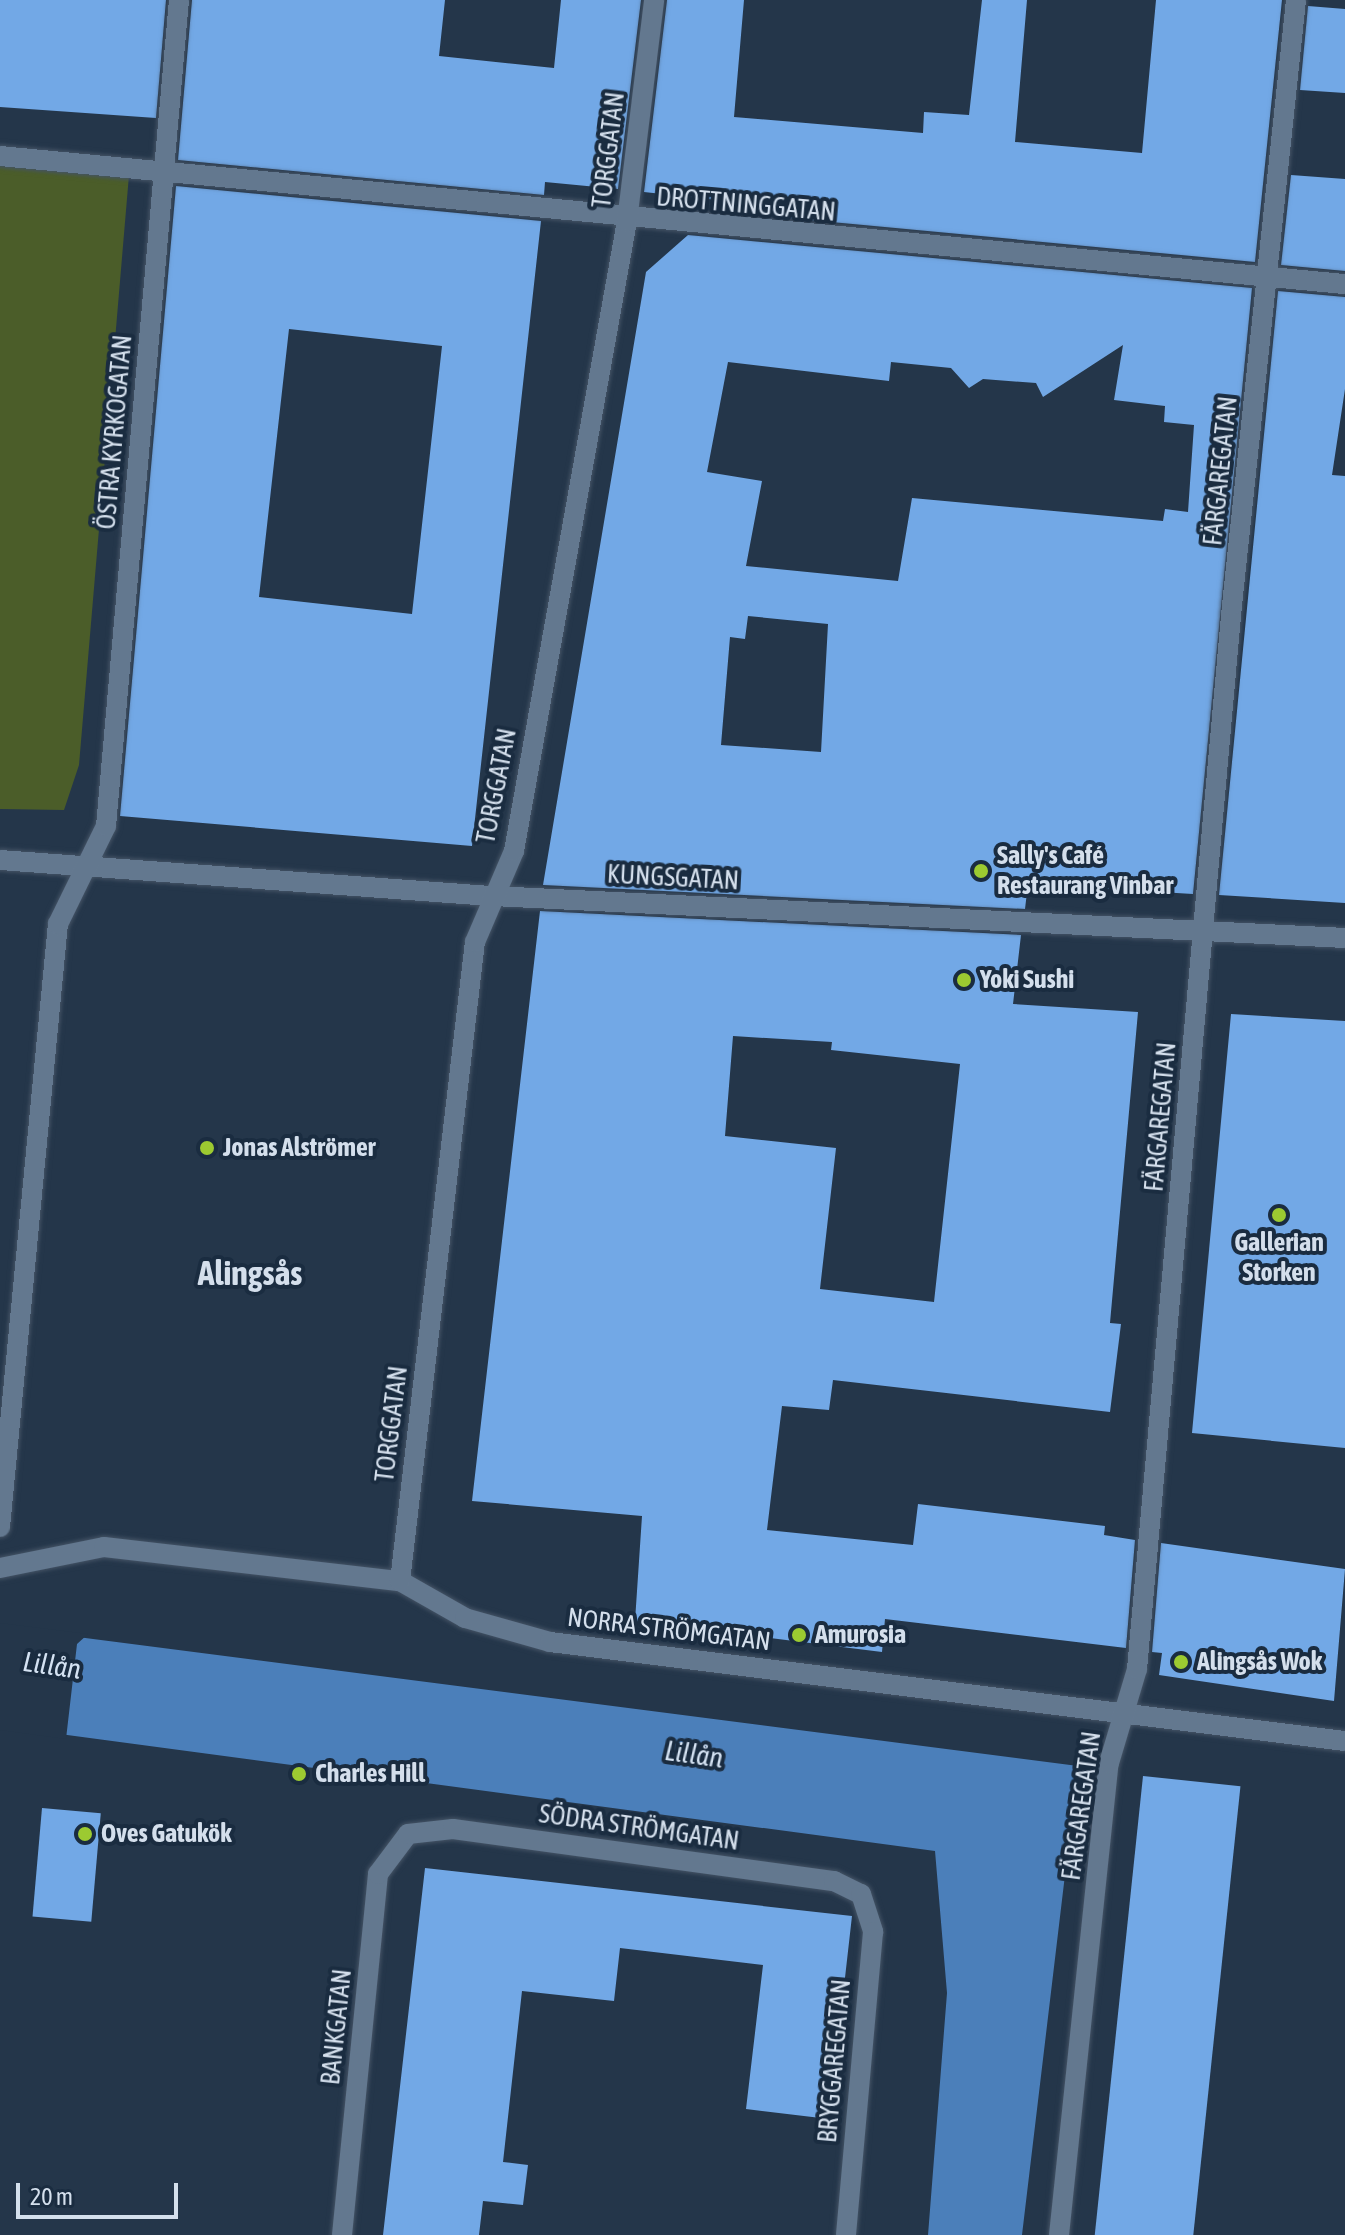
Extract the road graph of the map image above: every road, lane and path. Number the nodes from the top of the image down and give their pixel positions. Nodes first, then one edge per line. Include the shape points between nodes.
1 (179, 0) edge
2 (654, 0) edge
3 (1296, 0) edge
4 (0, 156) edge
5 (165, 169) junction
6 (627, 221) junction
7 (1269, 277) junction
8 (1345, 284) edge
9 (0, 860) edge
10 (85, 863) junction
11 (493, 896) junction
12 (1204, 928) junction
13 (1345, 938) edge
14 (0, 1527) edge
15 (0, 1568) edge
16 (400, 1581) junction
17 (1124, 1710) junction
18 (1345, 1741) edge
19 (408, 1834) joint
20 (861, 1894) joint
21 (342, 2235) edge
22 (846, 2235) edge
23 (1059, 2235) edge

1 - 5 street, ÖSTRA KYRKOGATAN
2 - 6 street, TORGGATAN
3 - 7 street, FÄRGAREGATAN
4 - 5 street, DROTTNINGGATAN
5 - 6 street, DROTTNINGGATAN
5 - 10 street, ÖSTRA KYRKOGATAN via 106,826
6 - 7 street, DROTTNINGGATAN
6 - 11 street, TORGGATAN via 514,851
7 - 8 street, DROTTNINGGATAN
7 - 12 street, FÄRGAREGATAN
9 - 10 street, KUNGSGATAN
10 - 11 street, KUNGSGATAN
10 - 14 street, ÖSTRA KYRKOGATAN via 58,924
11 - 12 street, KUNGSGATAN
11 - 16 street, TORGGATAN via 475,942
12 - 13 street, KUNGSGATAN
12 - 17 street, FÄRGAREGATAN via 1137,1669
15 - 16 street, NORRA STRÖMGATAN via 104,1547
16 - 17 street, NORRA STRÖMGATAN via 465,1618 550,1642
17 - 18 street, NORRA STRÖMGATAN
17 - 23 street, FÄRGAREGATAN via 1109,1763
19 - 20 street, SÖDRA STRÖMGATAN via 468,1831 834,1881
19 - 21 street, BANKGATAN via 378,1874
20 - 22 street, BRYGGAREGATAN via 873,1932

